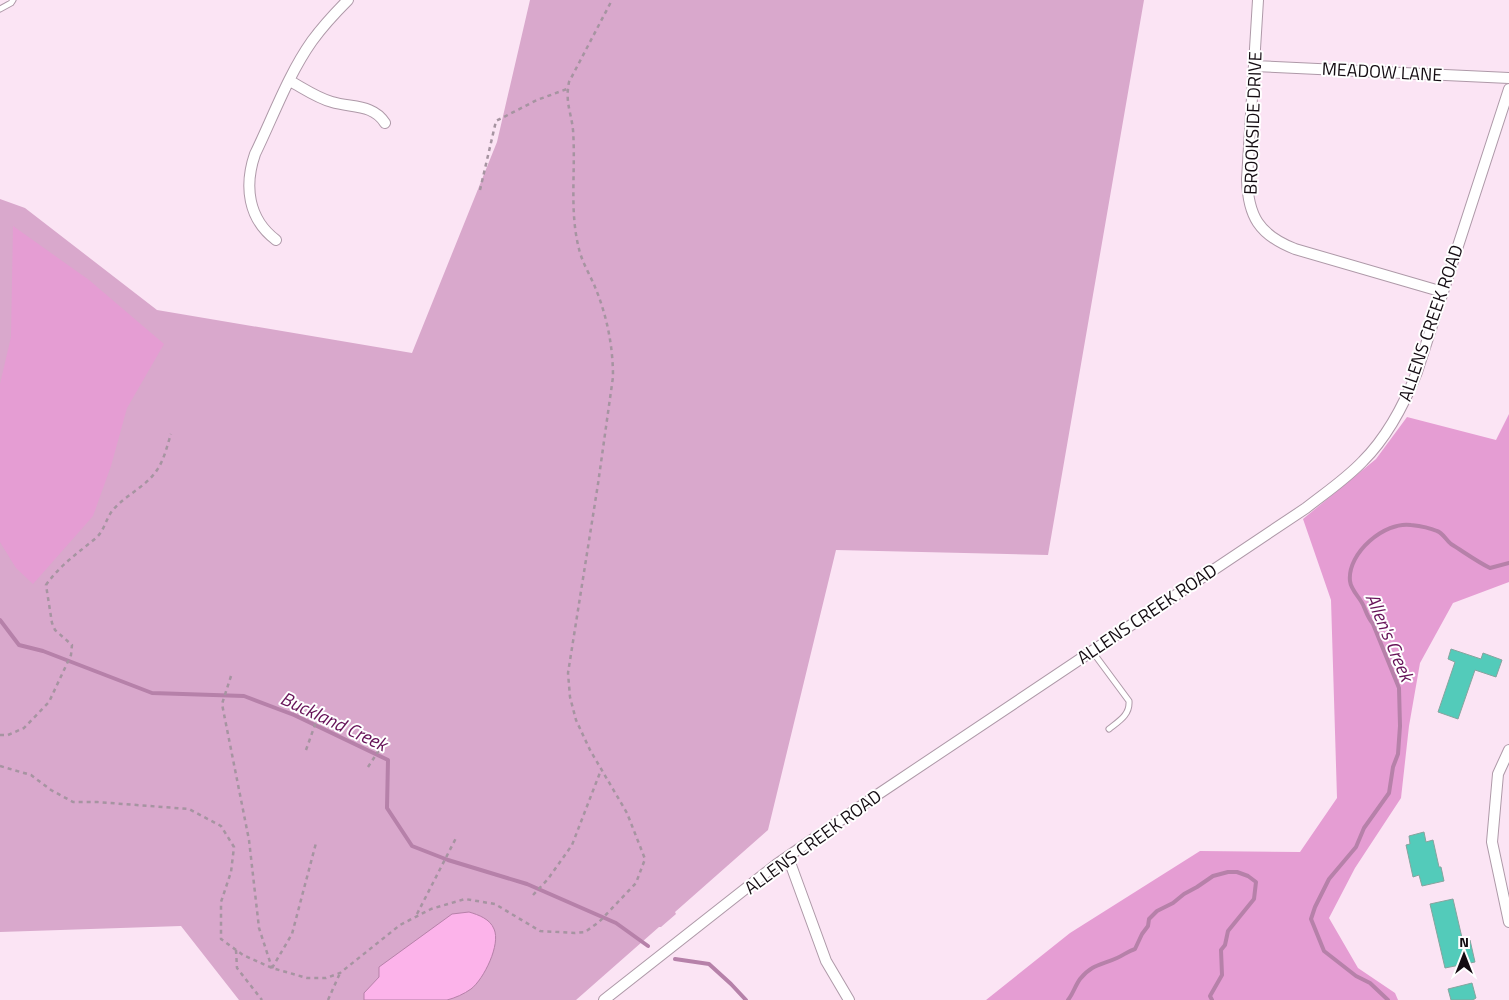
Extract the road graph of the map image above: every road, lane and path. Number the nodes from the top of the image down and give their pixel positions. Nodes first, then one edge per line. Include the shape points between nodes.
1 (13, 0) edge
2 (348, 0) edge
3 (612, 0) edge
4 (1258, 0) edge
5 (0, 9) edge
6 (1254, 66) junction
7 (1509, 78) edge
8 (290, 81) junction
9 (568, 88) junction
10 (1509, 89) edge
11 (385, 123) dead end
12 (480, 190) dead end
13 (276, 240) dead end
14 (1443, 292) junction
15 (171, 434) dead end
16 (1092, 651) junction
17 (231, 676) dead end
18 (321, 708) dead end
19 (1109, 729) dead end
20 (0, 735) edge
21 (387, 738) dead end
22 (306, 750) dead end
23 (1509, 750) edge
24 (0, 766) edge
25 (368, 767) dead end
26 (601, 770) junction
27 (456, 838) dead end
28 (316, 843) dead end
29 (788, 857) junction
30 (533, 896) dead end
31 (417, 916) junction
32 (1509, 922) edge
33 (236, 950) junction
34 (272, 968) junction
35 (340, 973) junction
36 (262, 1000) edge
37 (328, 1000) edge
38 (604, 1000) edge
39 (849, 1000) edge

1 - 5 lane
2 - 8 street via 311,42
3 - 9 path
4 - 6 street, BROOKSIDE DRIVE
6 - 7 street, MEADOW LANE
6 - 14 street, BROOKSIDE DRIVE via 1247,191 1253,216 1260,228 1270,237 1295,249
8 - 11 street via 333,102 377,113
8 - 13 street via 254,154 249,178 255,215 266,233
9 - 12 path via 496,121
9 - 26 path via 566,95 573,129 574,222 579,250 610,332 613,361 598,484 568,673 576,720
10 - 14 street, ALLENS CREEK ROAD
14 - 16 street, ALLENS CREEK ROAD via 1407,398 1362,462 1306,508
15 - 20 path via 158,469 149,480 122,501 98,536 56,572 46,585 52,623 72,645 71,655 49,702 24,728
16 - 19 lane via 1129,701 1125,717
16 - 29 street, ALLENS CREEK ROAD
17 - 34 path via 222,704 248,840 259,928
18 - 22 path
21 - 25 path
23 - 32 street via 1498,774 1492,842
24 - 33 path via 31,775 73,802 189,809 221,826 234,847 222,902 222,939
26 - 30 path via 572,844
26 - 31 path via 627,813 645,859 636,883 599,922 585,932 540,931 495,904 465,898
27 - 31 path
28 - 34 path via 292,934
29 - 38 street, ALLENS CREEK ROAD
29 - 39 street via 826,961
31 - 35 path via 400,925
33 - 34 path
33 - 36 path via 237,968
34 - 35 path via 306,978 326,978
35 - 37 path

